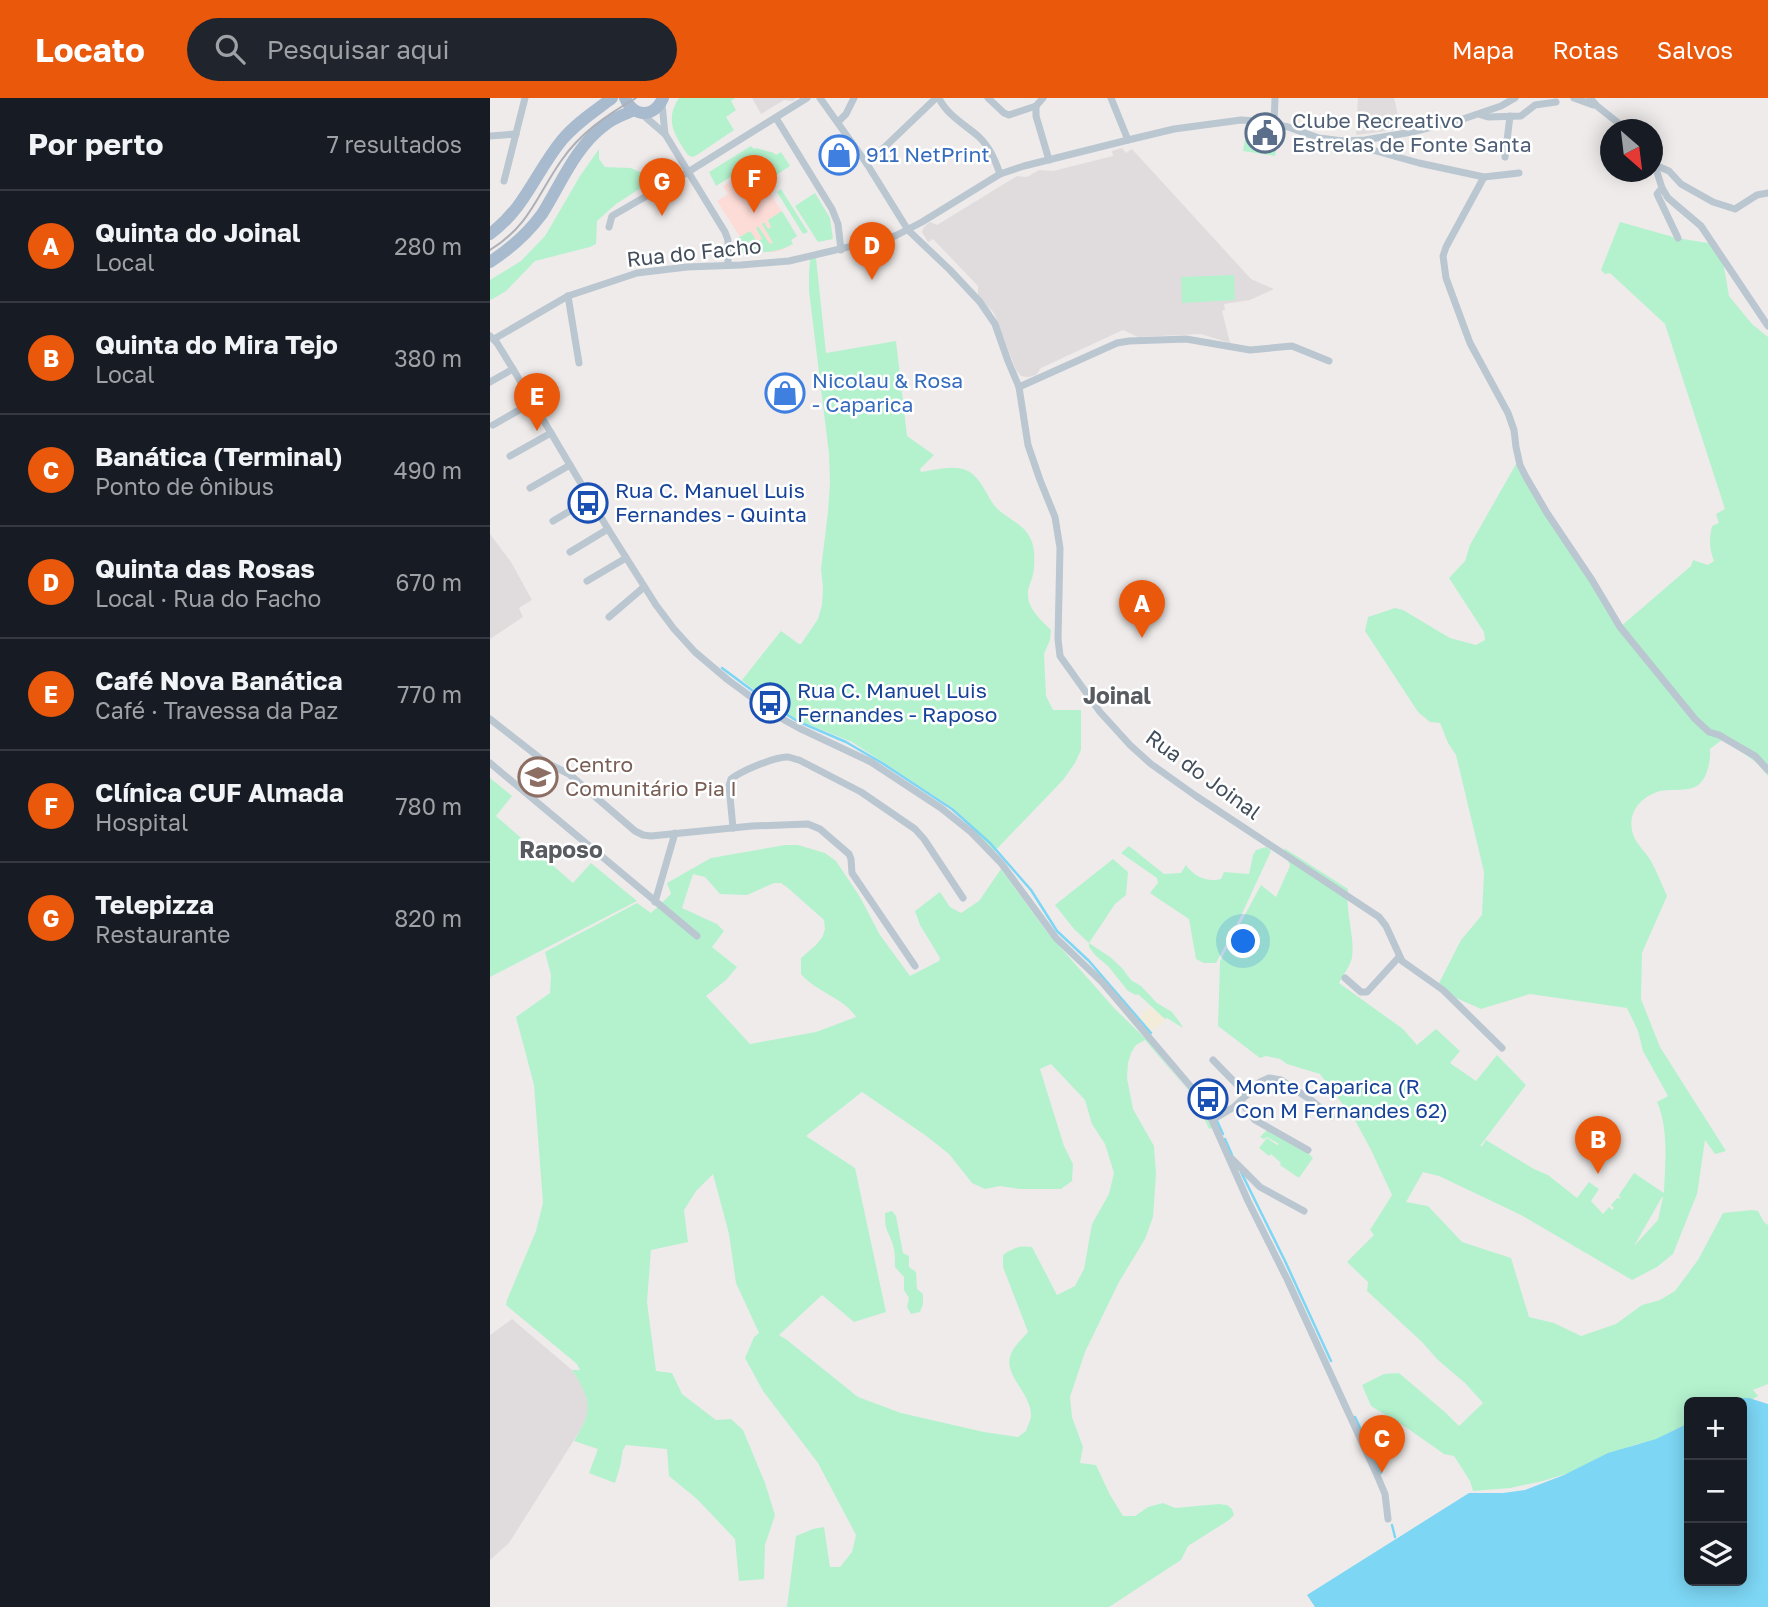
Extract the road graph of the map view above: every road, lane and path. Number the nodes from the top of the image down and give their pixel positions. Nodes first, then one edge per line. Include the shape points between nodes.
1 (612, 98) edge
2 (625, 98) edge
3 (807, 98) edge
4 (820, 98) edge
5 (853, 98) edge
6 (937, 98) edge
7 (988, 98) edge
8 (1043, 98) edge
9 (1111, 98) edge
10 (1275, 98) edge
11 (1515, 98) edge
12 (1574, 98) edge
13 (1590, 98) edge
14 (663, 99) edge
15 (522, 100) edge
16 (1556, 102) dead end
17 (1036, 106) junction
18 (1597, 106) junction
19 (637, 111) junction
20 (1478, 114) junction
21 (1510, 116) junction
22 (776, 118) junction
23 (1613, 119) edge
24 (838, 122) junction
25 (1274, 124) junction
26 (516, 134) junction
27 (665, 134) junction
28 (490, 136) edge
29 (1326, 139) junction
30 (1128, 140) junction
31 (1505, 157) dead end
32 (1049, 160) junction
33 (867, 164) junction
34 (1663, 168) edge
35 (688, 172) junction
36 (1519, 173) dead end
37 (1000, 174) junction
38 (1484, 177) junction
39 (504, 181) dead end
40 (1660, 182) edge
41 (1662, 188) junction
42 (1768, 193) edge
43 (609, 227) dead end
44 (908, 230) junction
45 (490, 234) edge
46 (1678, 238) dead end
47 (841, 250) junction
48 (490, 262) edge
49 (728, 265) junction
50 (568, 296) junction
51 (1768, 326) edge
52 (492, 338) edge
53 (1329, 360) dead end
54 (579, 363) dead end
55 (513, 369) junction
56 (490, 382) edge
57 (1019, 387) junction
58 (533, 402) junction
59 (493, 425) dead end
60 (551, 433) junction
61 (510, 456) dead end
62 (570, 465) junction
63 (530, 488) dead end
64 (590, 499) junction
65 (553, 521) dead end
66 (608, 529) junction
67 (570, 552) dead end
68 (626, 558) junction
69 (587, 581) dead end
70 (644, 586) junction
71 (609, 617) dead end
72 (490, 719) edge
73 (490, 763) edge
74 (1768, 770) edge
75 (733, 828) junction
76 (675, 833) junction
77 (963, 898) dead end
78 (655, 902) junction
79 (697, 936) dead end
80 (1399, 957) junction
81 (915, 966) dead end
82 (1345, 978) dead end
83 (1502, 1048) dead end
84 (1213, 1060) dead end
85 (1244, 1099) junction
86 (1331, 1117) dead end
87 (1212, 1120) junction
88 (1308, 1150) dead end
89 (1228, 1156) junction
90 (1304, 1211) dead end
91 (1388, 1519) dead end

1 - 45 main road via 563,138 513,214
2 - 19 main road
3 - 22 street
4 - 24 street, Rua do Joinal
5 - 24 street
6 - 33 street
6 - 37 street via 991,151
7 - 17 street via 1009,115
8 - 17 street
9 - 30 street
10 - 25 street
11 - 20 street
12 - 18 street
13 - 18 street
14 - 19 main road via 654,110
14 - 27 street
15 - 26 street
16 - 21 street
17 - 32 street
18 - 23 street
19 - 27 street
19 - 48 main road via 597,131 573,159 533,225
20 - 21 street
20 - 29 street via 1391,136
21 - 31 street
22 - 35 street
22 - 47 street via 832,209
24 - 33 street, Rua do Joinal
25 - 29 street, Rua do Facho
25 - 30 street, Rua do Facho via 1241,120
26 - 28 street
26 - 39 street
27 - 35 street
29 - 38 street via 1347,148 1365,148
30 - 32 street, Rua do Facho
32 - 37 street, Rua do Facho
33 - 44 street, Rua do Joinal
34 - 42 street via 1681,184 1726,207 1735,209
35 - 43 street via 612,216
35 - 49 street via 725,232
36 - 38 street
37 - 44 street, Rua do Facho
38 - 74 street via 1446,247 1444,265 1478,360 1514,430 1520,465 1620,628 1709,733 1755,756
40 - 41 street
41 - 46 street via 1657,194
41 - 51 street via 1707,234
44 - 47 street, Rua do Facho
44 - 57 street, Rua do Joinal via 950,270 995,324
47 - 49 street, Rua do Facho via 789,261
49 - 50 street, Rua do Facho via 637,273
50 - 52 street, Rua do Facho
50 - 54 street
52 - 55 street
53 - 57 street via 1292,345 1243,350 1186,339 1129,341
55 - 56 street
55 - 58 street
57 - 80 street, Rua do Joinal via 1028,445 1055,517 1060,548 1060,656 1100,712 1151,764 1379,917
58 - 59 street
58 - 60 street
60 - 61 street
60 - 62 street
62 - 63 street
62 - 64 street
64 - 65 street
64 - 66 street
66 - 67 street
66 - 68 street
68 - 69 street
68 - 70 street
70 - 71 street
70 - 87 street via 674,629 727,680 788,723 881,768 971,832 1012,877 1056,937 1150,1037 1197,1094
72 - 76 street via 545,762 569,774 635,831 651,836
73 - 78 street
75 - 76 street
75 - 77 street via 731,779 780,758 797,759 861,792 915,830
75 - 81 street via 804,824 820,829 849,854 852,873
76 - 78 street
78 - 79 street
80 - 82 street via 1367,992
80 - 83 street, Rua do Joinal via 1443,990
84 - 85 street
85 - 86 street via 1263,1080 1277,1079
85 - 87 street
85 - 88 street via 1255,1120
87 - 89 street
89 - 90 street via 1260,1187
89 - 91 street via 1377,1475

